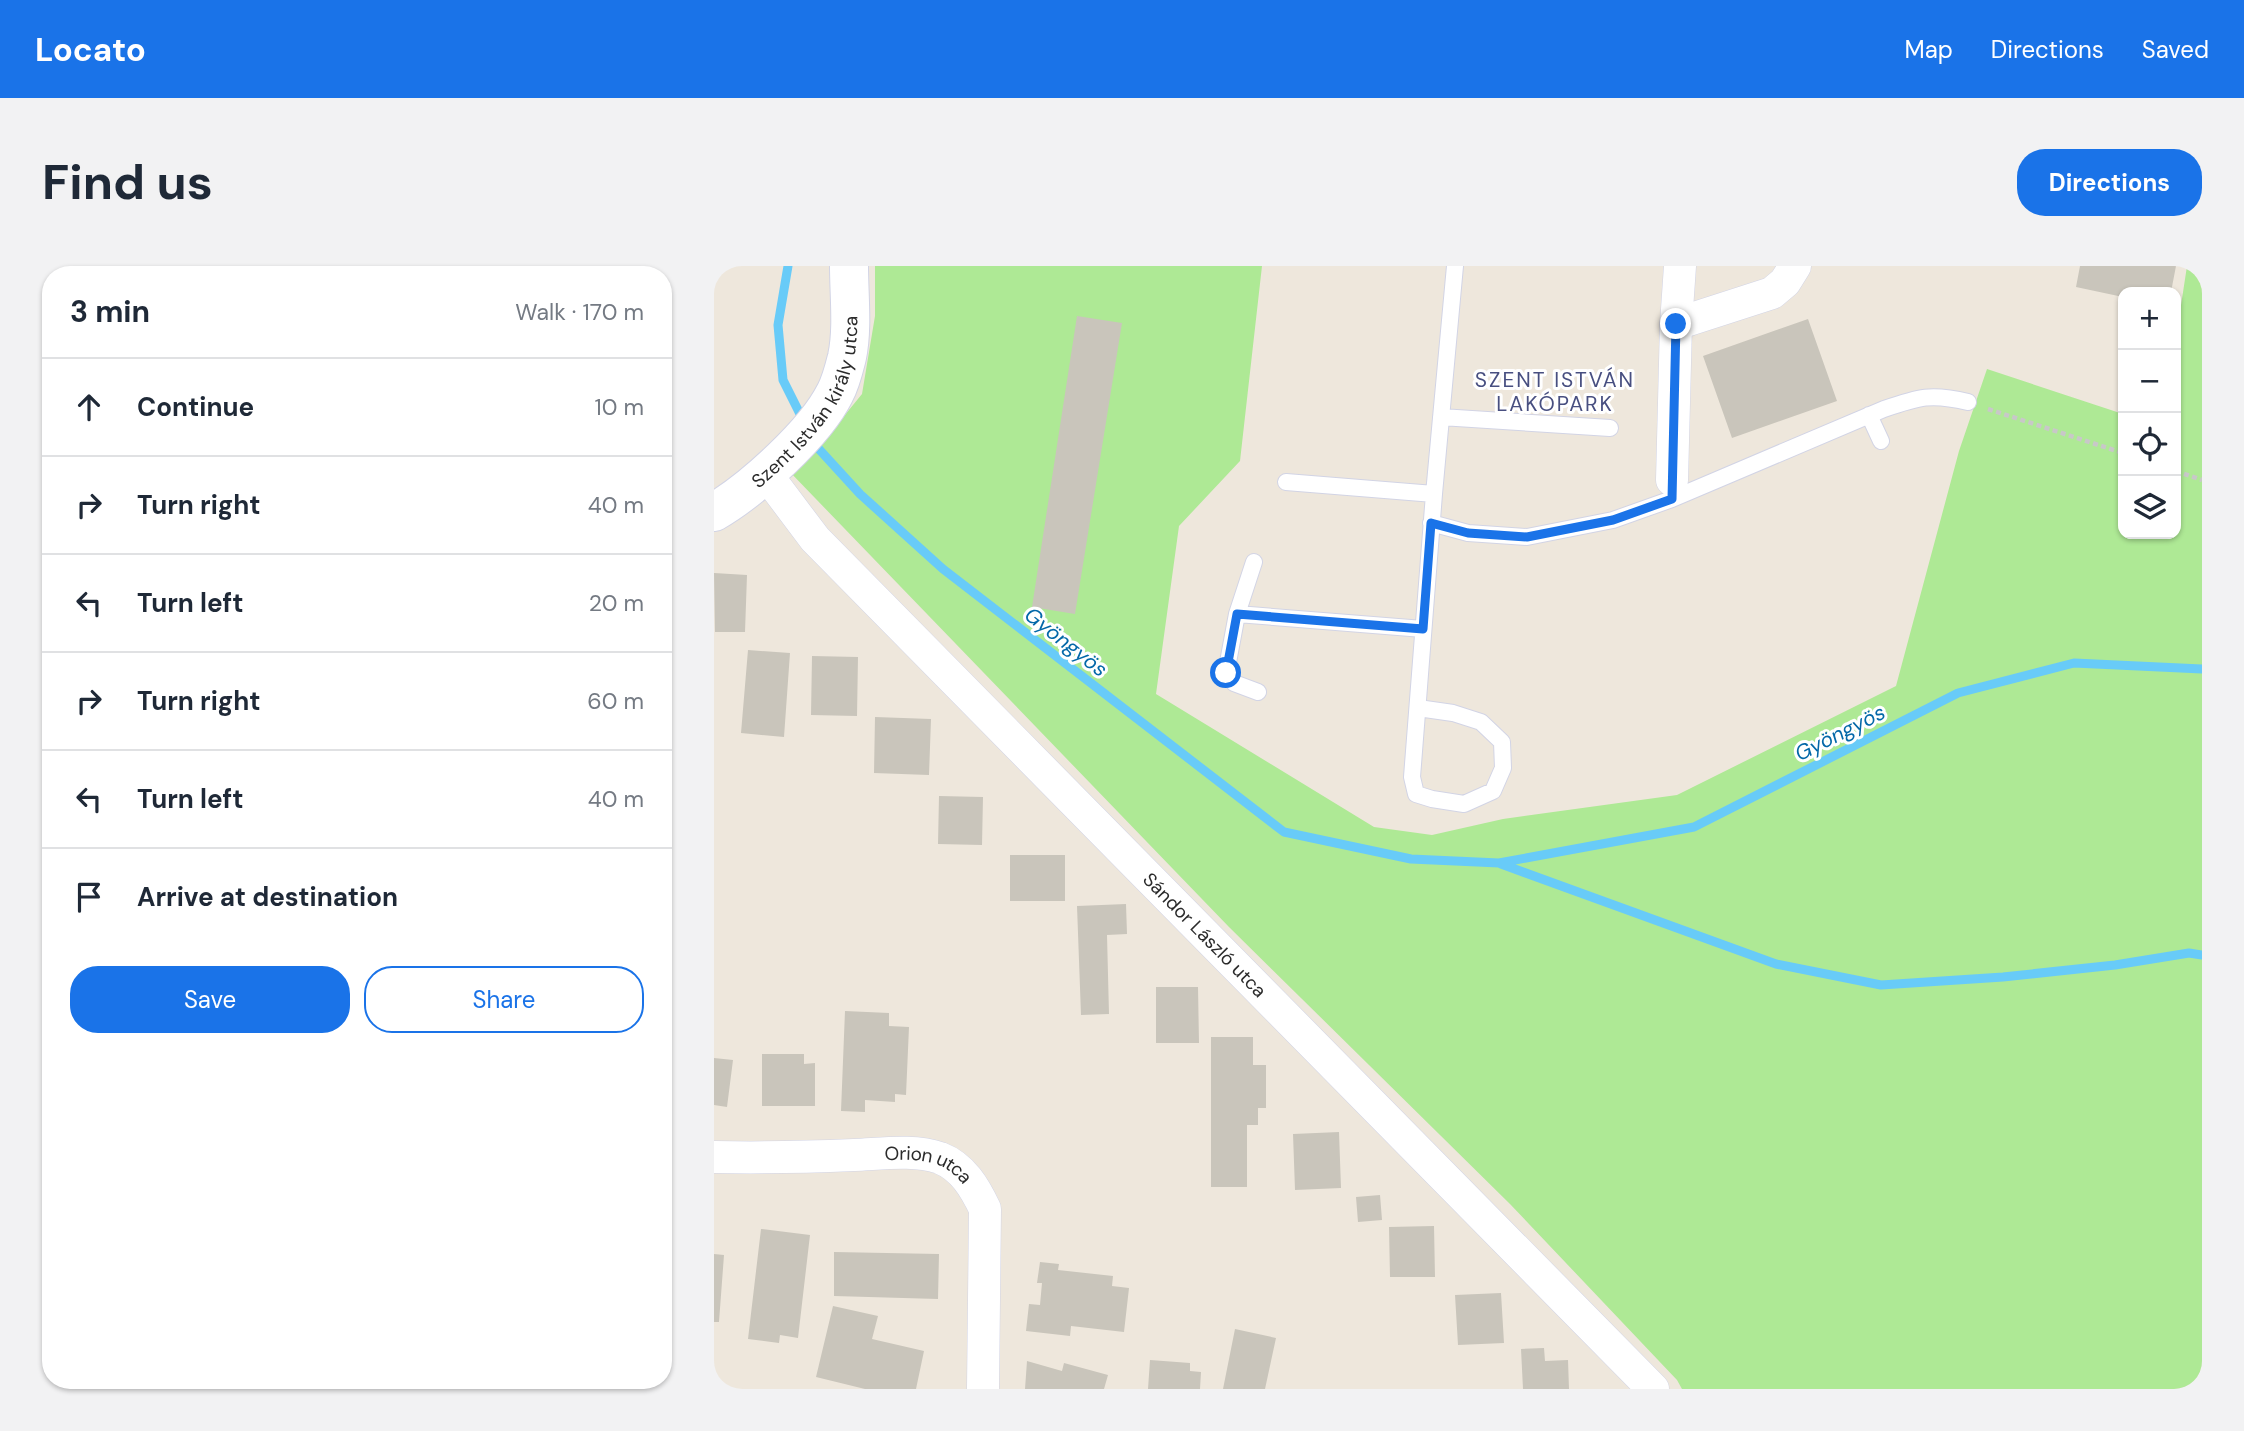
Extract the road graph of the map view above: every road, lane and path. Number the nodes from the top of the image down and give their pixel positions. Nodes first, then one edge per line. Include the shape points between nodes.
1 (849, 266) edge
2 (1455, 266) edge
3 (1680, 266) edge
4 (1795, 266) edge
5 (1676, 324) junction
6 (1968, 402) dead end
7 (1986, 409) dead end
8 (1869, 415) junction
9 (1441, 417) junction
10 (1611, 428) dead end
11 (1881, 441) dead end
12 (2118, 451) edge
13 (2181, 473) edge
14 (765, 474) junction
15 (2202, 480) edge
16 (1286, 482) dead end
17 (1672, 489) junction
18 (1434, 494) junction
19 (714, 512) edge
20 (1431, 523) junction
21 (1254, 562) dead end
22 (1237, 614) junction
23 (1423, 629) junction
24 (1258, 692) dead end
25 (1418, 708) junction
26 (714, 1157) edge
27 (983, 1389) edge
28 (1653, 1389) edge

1 - 14 street, Szent István király utca via 848,353 835,393 809,429
2 - 9 lane
3 - 5 street
4 - 5 street via 1772,293
5 - 17 street
6 - 8 lane via 1919,397
7 - 12 path
8 - 11 lane
8 - 17 lane
9 - 10 lane
9 - 18 lane
13 - 15 path
14 - 19 street, Szent István király utca
14 - 28 street, Sándor László utca via 815,539
16 - 18 lane
17 - 20 lane via 1613,520 1527,537 1468,533
18 - 20 lane
20 - 23 lane
21 - 22 lane
22 - 23 lane
22 - 24 lane via 1226,673 1234,683
23 - 25 lane
25 - 25 lane via 1412,777 1416,794 1465,804 1493,791 1503,768 1502,742 1481,722
26 - 27 street, Orion utca via 913,1153 940,1158 958,1168 985,1209

